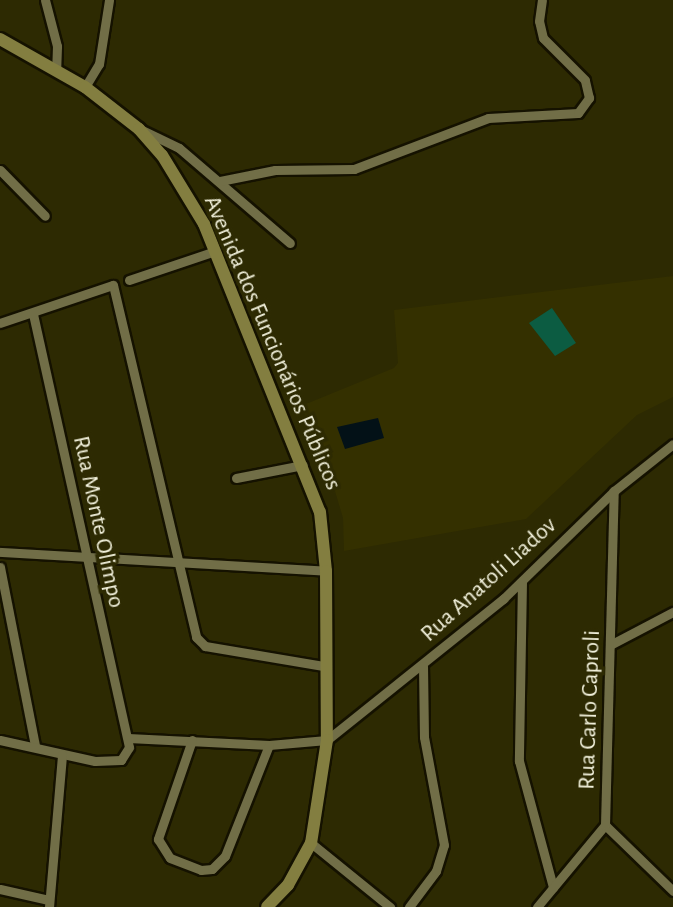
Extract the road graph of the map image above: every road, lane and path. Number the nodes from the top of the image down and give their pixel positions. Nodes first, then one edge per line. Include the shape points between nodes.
1 (45, 0) edge
2 (109, 0) edge
3 (542, 0) edge
4 (0, 38) edge
5 (56, 71) junction
6 (85, 87) junction
7 (139, 129) junction
8 (0, 170) edge
9 (220, 181) junction
10 (46, 216) dead end
11 (290, 243) dead end
12 (215, 251) junction
13 (129, 280) dead end
14 (33, 313) junction
15 (0, 323) edge
16 (673, 444) edge
17 (303, 466) junction
18 (236, 478) dead end
19 (614, 491) junction
20 (0, 552) edge
21 (85, 559) junction
22 (176, 560) junction
23 (0, 567) edge
24 (326, 572) junction
25 (522, 581) junction
26 (673, 612) edge
27 (612, 644) junction
28 (323, 666) junction
29 (423, 666) junction
30 (128, 738) junction
31 (0, 740) edge
32 (191, 740) junction
33 (327, 740) junction
34 (35, 746) junction
35 (269, 746) junction
36 (62, 755) junction
37 (605, 825) junction
38 (311, 843) junction
39 (553, 887) junction
40 (0, 889) edge
41 (673, 891) edge
42 (49, 903) edge
43 (267, 907) edge
44 (390, 907) edge
45 (409, 907) edge
46 (537, 907) edge

1 - 5 street via 57,46
2 - 6 street via 99,64
3 - 9 street via 539,21 543,38 585,80 589,90 585,107 578,113 488,118 354,169 275,170
4 - 5 street, Avenida dos Funcionários Públicos
5 - 6 street, Avenida dos Funcionários Públicos
6 - 7 street, Avenida dos Funcionários Públicos
7 - 9 street via 179,148
7 - 12 street, Avenida dos Funcionários Públicos via 191,200
8 - 10 street
9 - 11 street via 273,233
12 - 13 street
12 - 17 street, Avenida dos Funcionários Públicos
14 - 15 street
14 - 21 street, Rua Monte Olimpo
14 - 22 street via 113,285
16 - 19 street, Rua Anatoli Liadov
17 - 18 street
17 - 24 street, Avenida dos Funcionários Públicos via 320,512
19 - 25 street, Rua Anatoli Liadov
19 - 27 street, Rua Carlo Caproli
20 - 21 street
21 - 22 street
21 - 30 street, Rua Monte Olimpo
22 - 24 street
22 - 28 street via 196,637 205,646
23 - 34 street
24 - 28 street, Avenida dos Funcionários Públicos
25 - 29 street, Rua Anatoli Liadov
25 - 39 street via 519,761
26 - 27 street
27 - 37 street, Rua Carlo Caproli
28 - 33 street, Avenida dos Funcionários Públicos
29 - 33 street, Rua Anatoli Liadov
29 - 45 street via 424,737 444,845 436,871
30 - 32 street
30 - 36 street via 127,755 121,760
31 - 34 street
32 - 35 street
32 - 35 street via 158,839 170,858 201,870 212,869 225,856
33 - 35 street
33 - 38 street, Avenida dos Funcionários Públicos
34 - 36 street
36 - 42 street
37 - 39 street, Rua Carlo Caproli
37 - 41 street
38 - 43 street, Avenida dos Funcionários Públicos via 288,885
38 - 44 street
39 - 46 street, Rua Carlo Caproli
40 - 42 street

